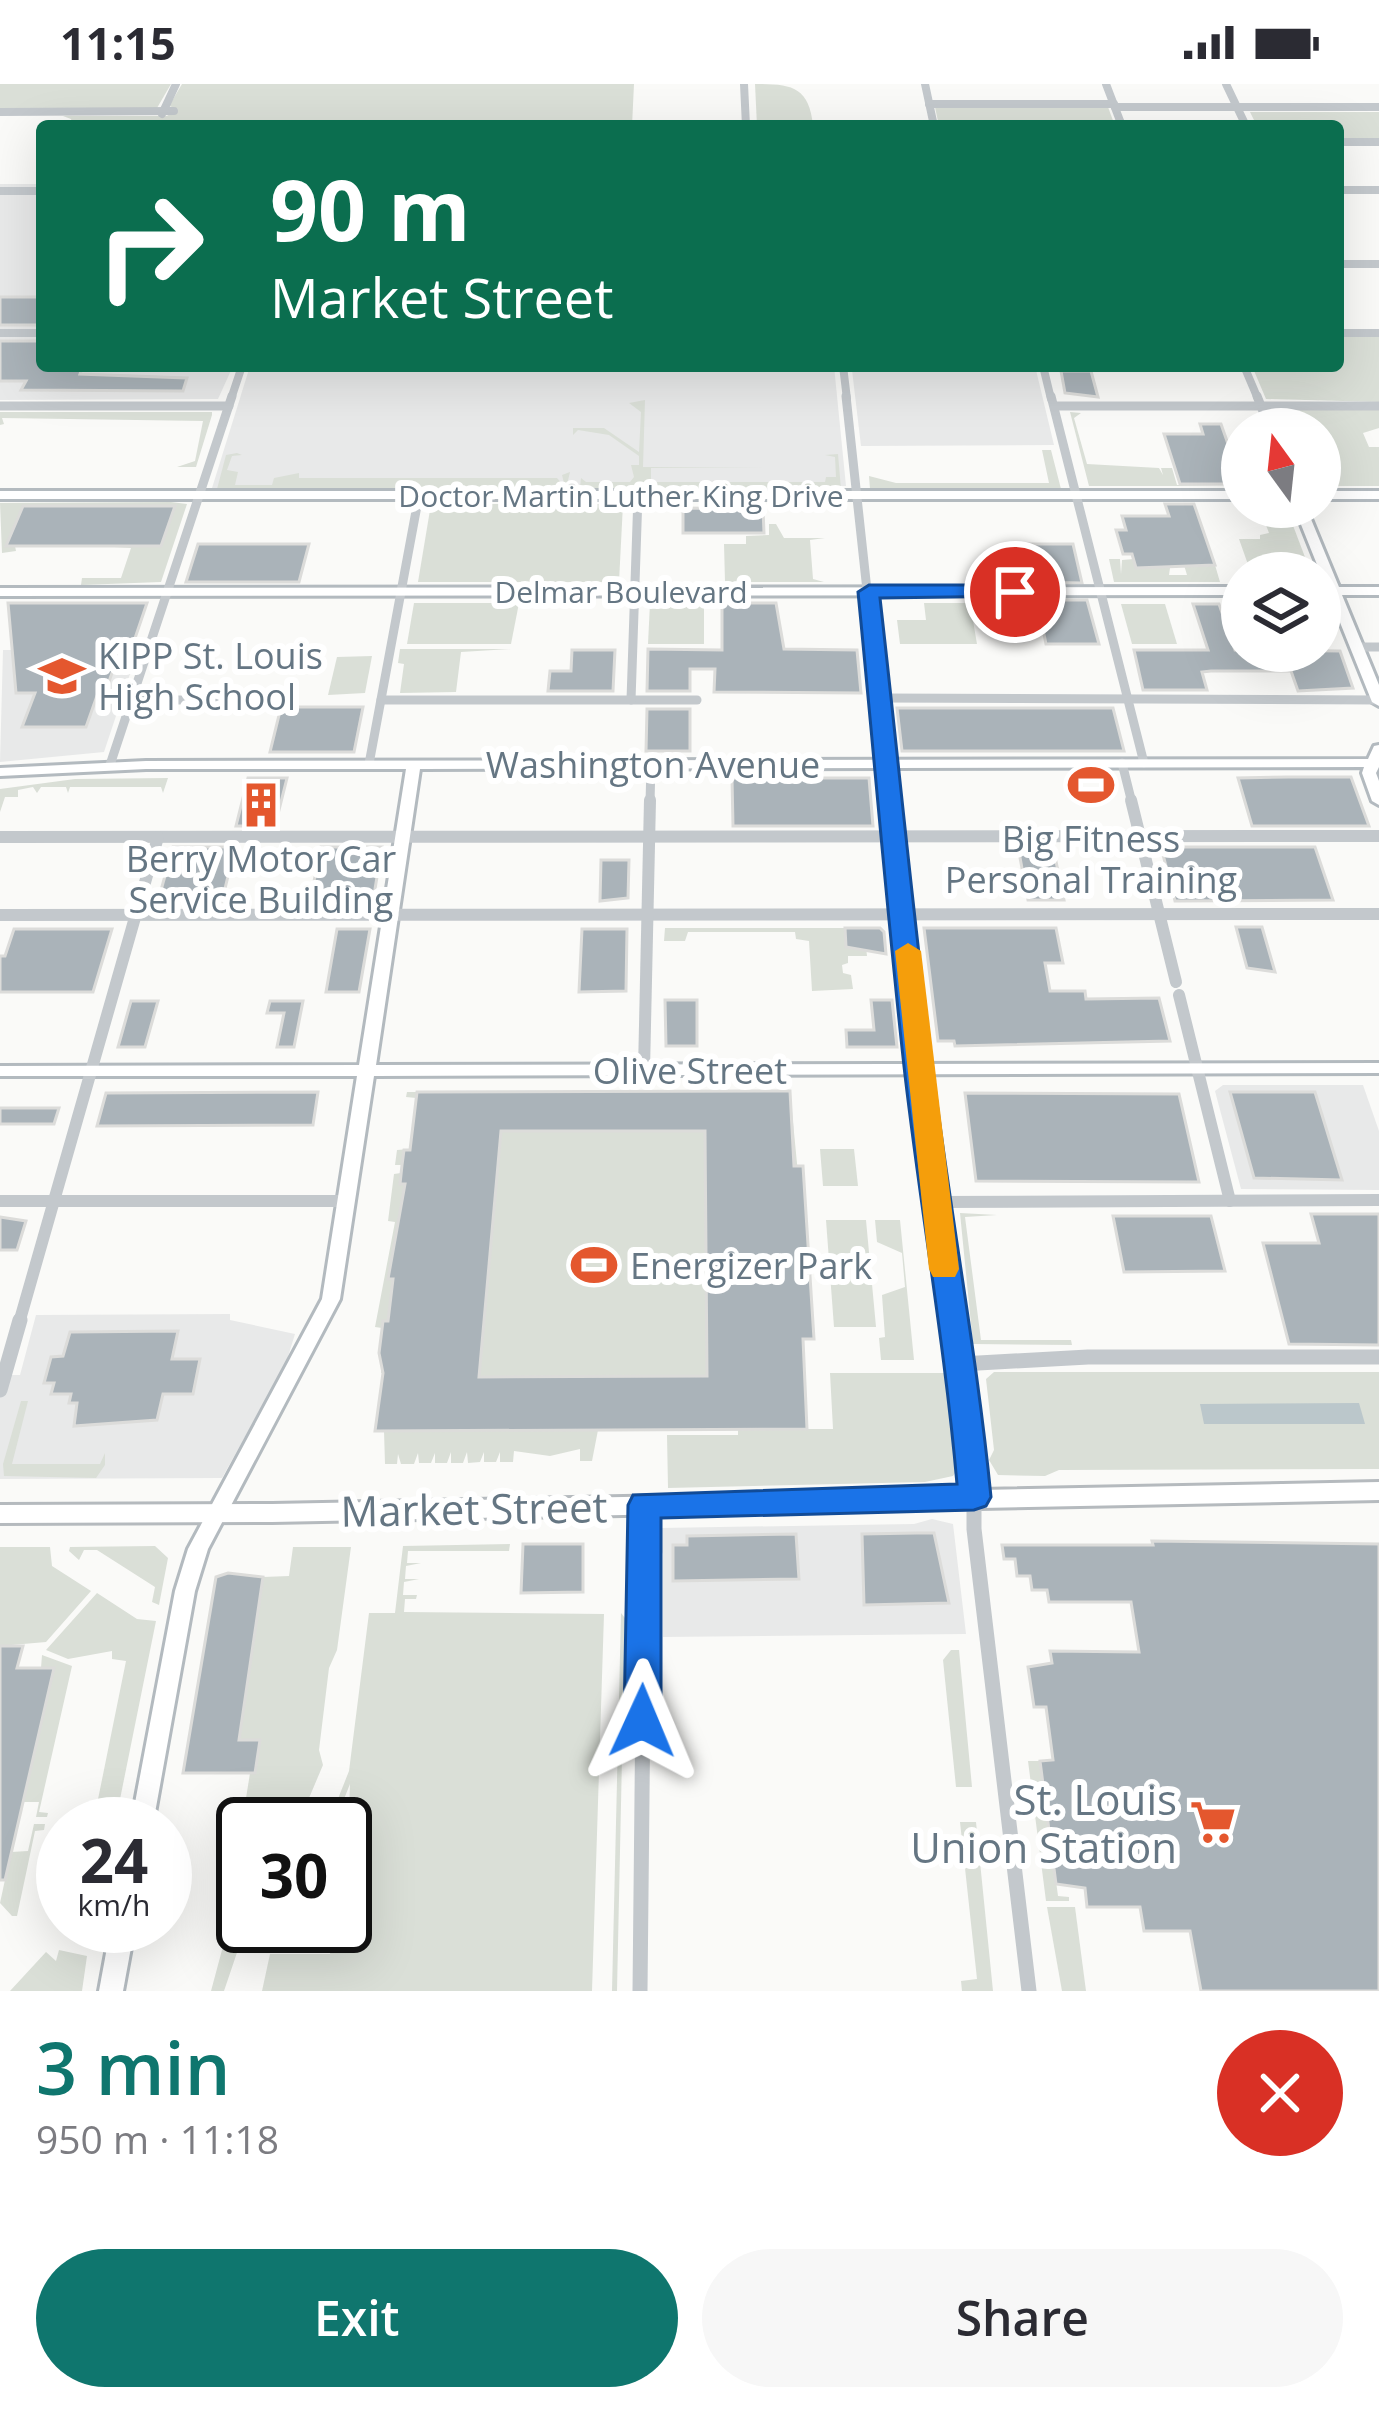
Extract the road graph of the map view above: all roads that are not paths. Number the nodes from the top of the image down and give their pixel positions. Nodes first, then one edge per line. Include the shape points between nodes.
1 (176, 84) edge
2 (744, 84) edge
3 (925, 84) edge
4 (1106, 84) edge
5 (1226, 84) edge
6 (929, 104) junction
7 (1114, 106) junction
8 (1237, 107) junction
9 (1379, 107) edge
10 (175, 111) dead end
11 (0, 113) edge
12 (162, 113) junction
13 (746, 120) edge
14 (933, 120) edge
15 (1120, 120) edge
16 (1243, 120) edge
17 (1344, 142) edge
18 (1379, 142) edge
19 (1344, 190) edge
20 (1379, 190) edge
21 (0, 191) edge
22 (36, 191) edge
23 (1344, 264) edge
24 (1379, 264) edge
25 (0, 333) edge
26 (36, 333) edge
27 (1344, 333) edge
28 (1379, 333) edge
29 (240, 372) edge
30 (844, 372) edge
31 (1045, 372) edge
32 (1247, 372) edge
33 (0, 406) edge
34 (229, 406) junction
35 (1054, 406) junction
36 (1261, 406) junction
37 (1379, 406) edge
38 (0, 495) edge
39 (199, 495) junction
40 (419, 495) junction
41 (638, 495) junction
42 (858, 495) junction
43 (1077, 495) junction
44 (1221, 495) edge
45 (1341, 495) edge
46 (1379, 495) edge
47 (167, 591) junction
48 (401, 591) junction
49 (635, 591) junction
50 (1101, 591) junction
51 (1221, 591) edge
52 (1341, 591) edge
53 (1379, 591) edge
54 (0, 592) edge
55 (869, 592) junction
56 (1341, 617) edge
57 (1357, 647) junction
58 (1379, 647) edge
59 (881, 698) junction
60 (1128, 698) junction
61 (132, 700) junction
62 (258, 700) dead end
63 (381, 700) junction
64 (631, 700) junction
65 (697, 700) dead end
66 (1379, 701) edge
67 (1376, 758) edge
68 (370, 764) junction
69 (414, 764) junction
70 (651, 764) junction
71 (887, 764) junction
72 (1122, 764) junction
73 (1144, 764) junction
74 (110, 765) junction
75 (0, 772) edge
76 (1379, 801) edge
77 (158, 836) junction
78 (403, 836) junction
79 (648, 836) junction
80 (894, 836) junction
81 (1140, 836) junction
82 (1379, 836) edge
83 (0, 837) edge
84 (904, 914) junction
85 (1159, 914) junction
86 (1379, 914) edge
87 (0, 915) edge
88 (391, 915) junction
89 (647, 915) junction
90 (136, 916) junction
91 (1197, 1068) junction
92 (1379, 1069) edge
93 (644, 1070) junction
94 (919, 1070) junction
95 (0, 1071) edge
96 (91, 1071) junction
97 (368, 1071) junction
98 (1379, 1200) edge
99 (0, 1201) edge
100 (54, 1201) junction
101 (346, 1201) junction
102 (1230, 1201) junction
103 (935, 1202) junction
104 (1379, 1357) edge
105 (4, 1362) edge
106 (961, 1364) junction
107 (0, 1390) edge
108 (1379, 1491) edge
109 (974, 1497) junction
110 (645, 1505) junction
111 (0, 1514) edge
112 (216, 1514) junction
113 (147, 1797) edge
114 (118, 1953) edge
115 (111, 1991) edge
116 (640, 1991) edge
117 (1029, 1991) edge

1 - 12 street
2 - 13 street
3 - 6 street
4 - 7 street
5 - 8 street
6 - 7 street
6 - 14 street
7 - 8 street
7 - 15 street
8 - 9 street
8 - 16 street
10 - 12 street
11 - 12 street
17 - 18 street
19 - 20 street
21 - 22 street
23 - 24 street
25 - 26 street
27 - 28 street
29 - 34 street
30 - 42 street
31 - 35 street
32 - 36 street
33 - 34 street
34 - 39 street
35 - 36 street
35 - 43 street
36 - 37 street
38 - 39 main road, Doctor Martin Luther King Drive
39 - 40 main road, Doctor Martin Luther King Drive
39 - 47 street
40 - 41 main road, Doctor Martin Luther King Drive
40 - 48 street
41 - 42 main road, Doctor Martin Luther King Drive
41 - 49 street
42 - 43 main road, Doctor Martin Luther King Drive
42 - 55 street
43 - 44 main road, Doctor Martin Luther King Drive
43 - 50 street
45 - 46 main road
47 - 48 main road, Delmar Boulevard
47 - 54 main road, Delmar Boulevard
47 - 61 street
48 - 49 main road, Delmar Boulevard
48 - 63 street
49 - 55 main road, Delmar Boulevard
49 - 64 street
50 - 51 main road, Delmar Boulevard
50 - 55 main road, Delmar Boulevard
50 - 60 street
52 - 53 main road
55 - 59 street
56 - 57 main road
57 - 58 street
57 - 66 main road
59 - 60 street
59 - 71 street
60 - 66 street
60 - 73 street
61 - 62 street
61 - 74 street
63 - 64 street
63 - 68 street
64 - 65 street
67 - 73 main road, Washington Avenue
67 - 76 main road via 1369,773
68 - 69 main road, Washington Avenue
68 - 74 main road, Washington Avenue
69 - 70 main road, Washington Avenue
69 - 78 main road
70 - 71 main road, Washington Avenue
70 - 79 street
71 - 72 main road, Washington Avenue
71 - 80 street
72 - 73 main road, Washington Avenue
72 - 81 street
74 - 75 main road, Washington Avenue
77 - 78 street
77 - 83 street
77 - 90 street
78 - 79 street
78 - 88 main road
79 - 80 street
79 - 89 street
80 - 81 street
80 - 84 street
81 - 82 street
81 - 85 street
84 - 85 street
84 - 89 street
84 - 94 street
85 - 86 street
85 - 91 street
87 - 90 street
88 - 89 street
88 - 90 street
88 - 97 main road
89 - 93 street
90 - 96 street
91 - 92 main road, Olive Street
91 - 94 main road, Olive Street
91 - 102 street
93 - 94 main road, Olive Street
93 - 97 main road, Olive Street
94 - 103 street
95 - 96 main road, Olive Street
96 - 97 main road, Olive Street
96 - 100 street
97 - 101 main road
98 - 102 street
99 - 100 street
100 - 101 street
100 - 105 street
101 - 112 main road via 325,1315
102 - 103 street
103 - 106 street
104 - 106 street
105 - 107 street
106 - 109 street
108 - 109 main road, Market Street
109 - 110 main road, Market Street
109 - 117 street
110 - 112 main road, Market Street
110 - 116 street
111 - 112 main road, Market Street
112 - 113 main road via 185,1592
114 - 115 main road

